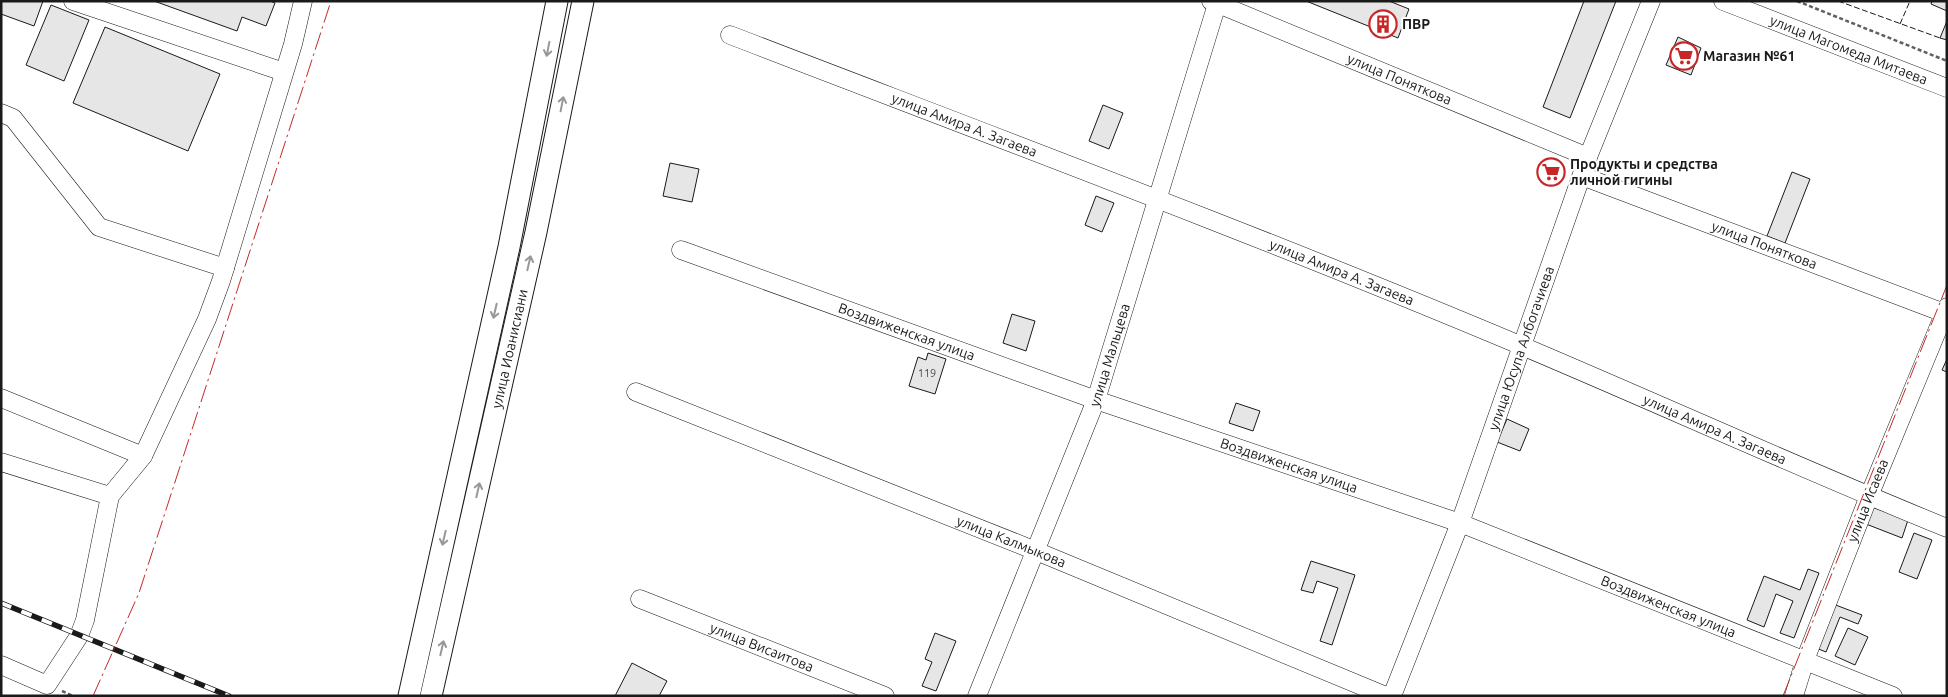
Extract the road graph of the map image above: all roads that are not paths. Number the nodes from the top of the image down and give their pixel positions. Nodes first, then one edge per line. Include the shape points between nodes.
1 (72, 1) edge
2 (303, 1) edge
3 (557, 1) edge
4 (583, 1) edge
5 (1651, 1) edge
6 (1723, 1) edge
7 (1214, 2) edge
8 (730, 35) dead end
9 (284, 72) junction
10 (1947, 88) edge
11 (1, 113) edge
12 (1588, 157) junction
13 (1582, 176) junction
14 (1158, 199) junction
15 (681, 250) dead end
16 (225, 268) junction
17 (1946, 311) edge
18 (1521, 346) junction
19 (636, 392) dead end
20 (1, 398) edge
21 (1096, 400) junction
22 (143, 456) junction
23 (1, 462) edge
24 (110, 496) junction
25 (1869, 496) junction
26 (1460, 523) junction
27 (1947, 528) edge
28 (1036, 551) junction
29 (640, 599) dead end
30 (1805, 660) junction
31 (1, 665) edge
32 (409, 696) edge
33 (432, 696) edge
34 (886, 696) edge
35 (977, 696) edge
36 (1386, 696) edge
37 (1392, 696) edge
38 (1794, 696) edge
39 (1893, 696) edge

1 - 9 street
2 - 9 street
3 -> 32 main road, улица Иоанисиани via 509,247
33 -> 4 main road, улица Иоанисиани via 536,232
5 - 12 street, улица Юсупа Албогачиева
6 - 10 street, улица Магомеда Митаева
7 - 12 street, улица Поняткова
7 - 14 street, улица Мальцева
8 - 14 street, улица Амира А. Загаева
9 - 16 street
11 - 16 street via 13,118 99,227
12 - 13 street, улица Юсупа Албогачиева
13 - 17 street, улица Поняткова
13 - 18 street, улица Юсупа Албогачиева
14 - 18 street, улица Амира А. Загаева
14 - 21 street, улица Мальцева
15 - 21 street, Воздвиженская улица
16 - 22 street via 207,319
17 - 25 street, улица Исаева
18 - 25 street, улица Амира А. Загаева
18 - 26 street, улица Юсупа Албогачиева
19 - 28 street, улица Калмыкова
20 - 22 street
21 - 26 street, Воздвиженская улица
21 - 28 street, улица Мальцева
22 - 24 street
23 - 24 street
24 - 31 street via 79,636 47,685
25 - 27 street, улица Амира А. Загаева
25 - 30 street, улица Исаева
26 - 30 street, Воздвиженская улица
26 - 37 street, улица Юсупа Албогачиева
28 - 35 street, улица Мальцева
28 - 36 street, улица Калмыкова
29 - 34 street, улица Висаитова
30 - 38 street, улица Исаева
30 - 39 street, Воздвиженская улица

